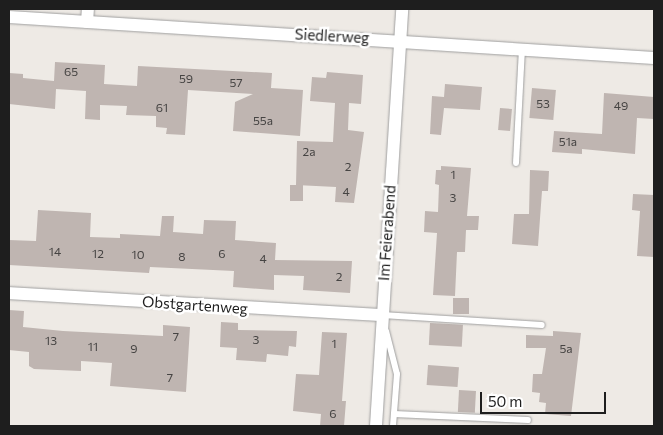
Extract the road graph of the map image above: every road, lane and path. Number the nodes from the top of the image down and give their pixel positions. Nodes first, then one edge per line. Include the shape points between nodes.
1 (88, 9) edge
2 (402, 9) edge
3 (9, 17) edge
4 (87, 22) junction
5 (400, 40) junction
6 (522, 49) junction
7 (654, 58) edge
8 (516, 163) dead end
9 (9, 293) edge
10 (382, 315) junction
11 (542, 325) dead end
12 (394, 414) junction
13 (528, 420) dead end
14 (376, 426) edge
15 (393, 426) edge

1 - 4 street
2 - 5 street, Im Feierabend
3 - 4 street, Siedlerweg
4 - 5 street, Siedlerweg
5 - 6 street, Siedlerweg
5 - 10 street, Im Feierabend
6 - 7 street, Siedlerweg
6 - 8 lane
9 - 10 street, Obstgartenweg
10 - 11 lane
10 - 12 lane via 397,374
10 - 14 street, Im Feierabend
12 - 13 lane
12 - 15 lane

